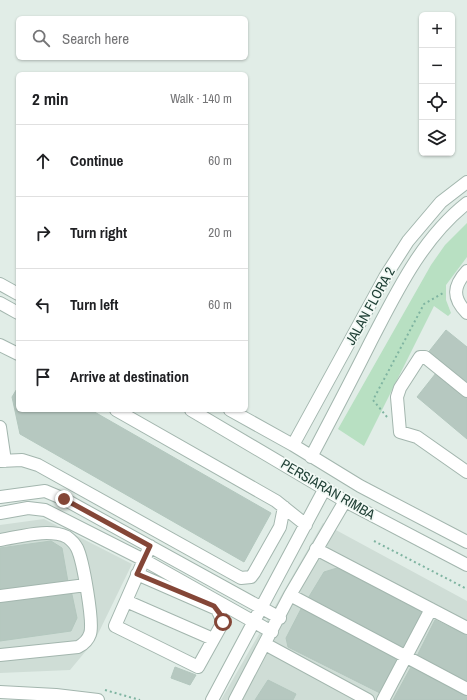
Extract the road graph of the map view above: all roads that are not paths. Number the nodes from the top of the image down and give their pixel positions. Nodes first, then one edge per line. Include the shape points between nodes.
1 (467, 182) edge
2 (467, 203) edge
3 (467, 271) edge
4 (0, 284) edge
5 (16, 293) edge
6 (0, 303) edge
7 (16, 312) edge
8 (467, 313) edge
9 (0, 345) edge
10 (16, 353) edge
11 (467, 392) edge
12 (119, 412) edge
13 (194, 412) edge
14 (234, 412) edge
15 (0, 427) edge
16 (293, 445) junction
17 (311, 457) junction
18 (2, 461) edge
19 (467, 472) edge
20 (325, 488) junction
21 (0, 497) edge
22 (345, 501) junction
23 (284, 507) junction
24 (0, 513) edge
25 (306, 525) junction
26 (78, 527) junction
27 (70, 539) junction
28 (0, 540) edge
29 (467, 542) edge
30 (150, 546) junction
31 (316, 549) junction
32 (144, 560) junction
33 (467, 565) edge
34 (137, 574) junction
35 (86, 585) junction
36 (290, 595) junction
37 (0, 596) edge
38 (126, 601) junction
39 (262, 608) junction
40 (431, 609) junction
41 (280, 618) junction
42 (254, 622) junction
43 (467, 628) edge
44 (272, 632) junction
45 (213, 639) junction
46 (265, 644) junction
47 (0, 655) edge
48 (406, 657) junction
49 (467, 689) edge
50 (0, 692) edge
51 (98, 700) edge
52 (212, 700) edge
53 (234, 700) edge
54 (368, 700) edge
55 (383, 700) edge

1 - 16 street, JALAN FLORA 2 via 441,202 408,241 385,277
2 - 17 street, JALAN FLORA 2 via 452,214 422,251 400,286
3 - 8 street via 457,285 455,294 460,306
4 - 5 street
6 - 7 street
9 - 10 street
11 - 19 street via 426,357 420,357 397,397 400,432 417,437
12 - 23 street
13 - 20 street, PERSIARAN RIMBA
14 - 16 street, PERSIARAN RIMBA
15 - 18 street
16 - 17 street, PERSIARAN RIMBA
17 - 29 street, PERSIARAN RIMBA via 360,486
18 - 23 street via 22,460 38,465 241,578 251,577 254,573 280,527
20 - 22 street, PERSIARAN RIMBA
20 - 25 street
21 - 30 street via 45,491
22 - 31 street
22 - 33 street, PERSIARAN RIMBA
23 - 25 street
24 - 26 street via 28,508 45,510
25 - 39 street
26 - 27 street
26 - 32 street
27 - 28 street via 49,533
27 - 35 street via 78,550
30 - 32 street
30 - 39 street
31 - 36 street
31 - 40 street
32 - 34 street
32 - 42 street
34 - 38 street
34 - 45 street via 217,609 223,622
35 - 37 street
35 - 47 street via 90,632 83,645
36 - 41 street
36 - 48 street
38 - 45 street
38 - 45 street via 115,626 198,667
39 - 41 street
39 - 42 street
40 - 43 street
40 - 48 street
41 - 44 street
42 - 44 street
42 - 52 street
44 - 46 street
46 - 53 street
46 - 54 street
48 - 49 street
48 - 55 street
50 - 51 street via 56,694

